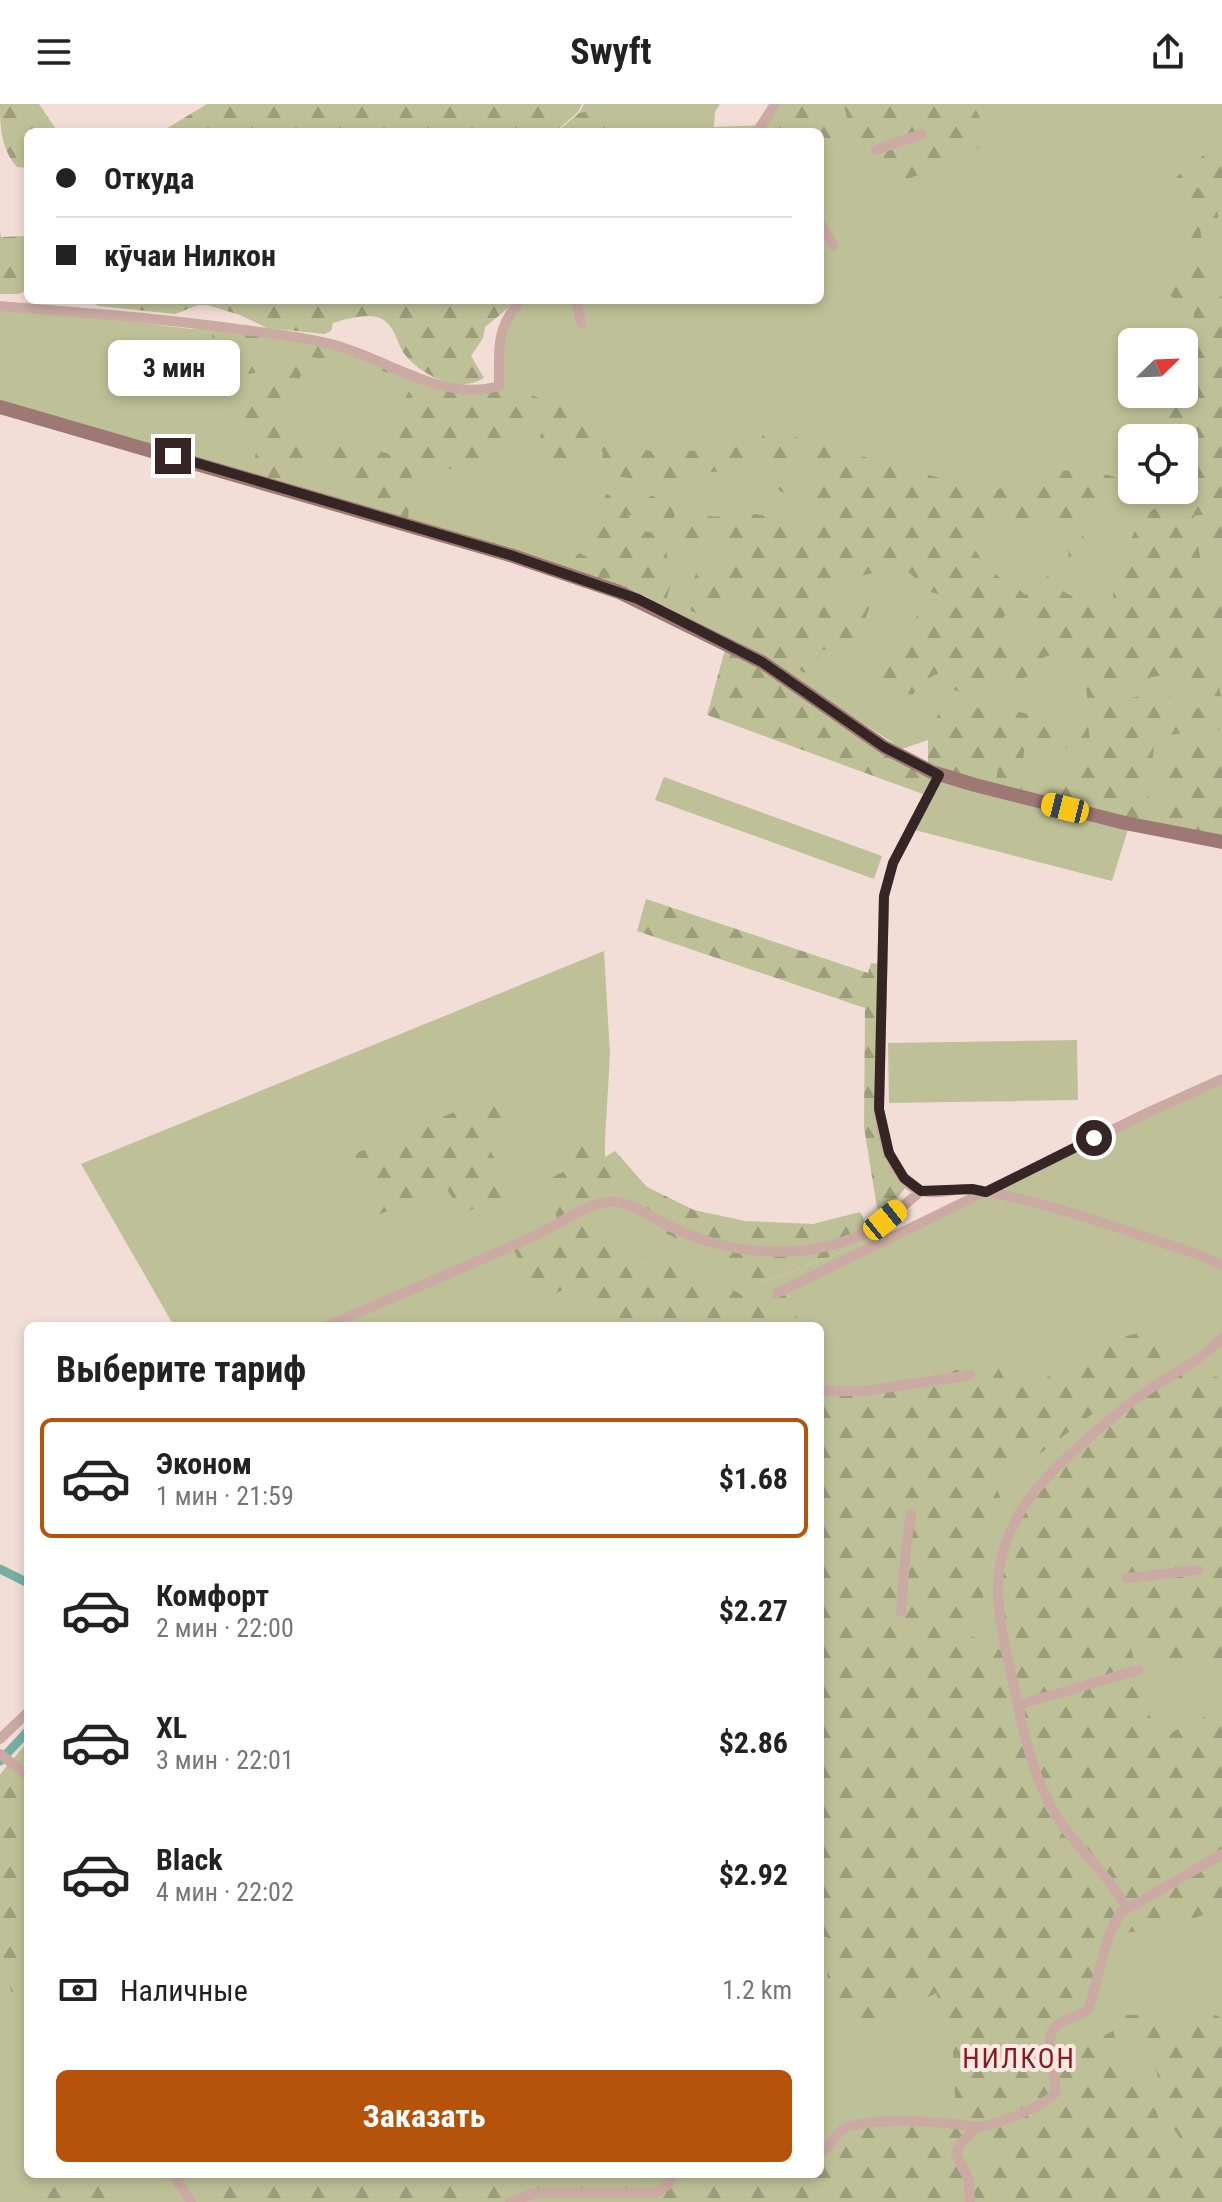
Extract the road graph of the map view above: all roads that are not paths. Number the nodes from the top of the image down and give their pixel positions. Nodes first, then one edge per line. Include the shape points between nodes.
1 (775, 104) edge
2 (760, 128) edge
3 (921, 134) dead end
4 (876, 150) dead end
5 (824, 229) edge
6 (834, 246) dead end
7 (518, 304) edge
8 (577, 304) edge
9 (0, 306) edge
10 (581, 323) dead end
11 (0, 407) edge
12 (939, 775) junction
13 (1222, 842) edge
14 (1222, 1079) edge
15 (921, 1191) junction
16 (986, 1192) junction
17 (1222, 1265) edge
18 (777, 1293) dead end
19 (336, 1322) edge
20 (1222, 1338) edge
21 (970, 1375) dead end
22 (824, 1391) edge
23 (911, 1514) dead end
24 (1198, 1570) dead end
25 (1127, 1578) dead end
26 (901, 1612) dead end
27 (1138, 1670) dead end
28 (1018, 1705) junction
29 (24, 1716) edge
30 (0, 1739) edge
31 (4, 1757) edge
32 (24, 1773) edge
33 (1222, 1854) edge
34 (1126, 1907) junction
35 (977, 2127) junction
36 (824, 2149) edge
37 (176, 2178) edge
38 (671, 2178) edge
39 (191, 2202) edge
40 (510, 2202) edge
41 (970, 2202) edge

1 - 2 street
3 - 4 street
5 - 6 street
7 - 9 street via 500,334 499,386 478,390 438,384 364,354 307,339 207,324
8 - 10 street
11 - 12 street via 510,555 638,599 762,662 884,747
12 - 13 street
12 - 15 street via 890,869 881,922 880,1121 898,1170
14 - 16 street
15 - 16 street
15 - 19 street via 880,1224 843,1243 761,1252 713,1242 624,1204 604,1202
16 - 17 street via 1066,1212
16 - 18 street
20 - 28 street via 1195,1363 1139,1396 1060,1463 1018,1516 998,1583
21 - 22 street via 865,1391
23 - 26 street
24 - 25 street
27 - 28 street
28 - 34 street via 1047,1799
29 - 30 street
31 - 32 street
33 - 34 street
34 - 35 street via 1109,1935 1089,2008 1051,2033 1053,2096
35 - 36 street via 877,2121 844,2128
35 - 41 street via 956,2154 969,2180
37 - 39 street
38 - 40 street via 655,2193 535,2193

